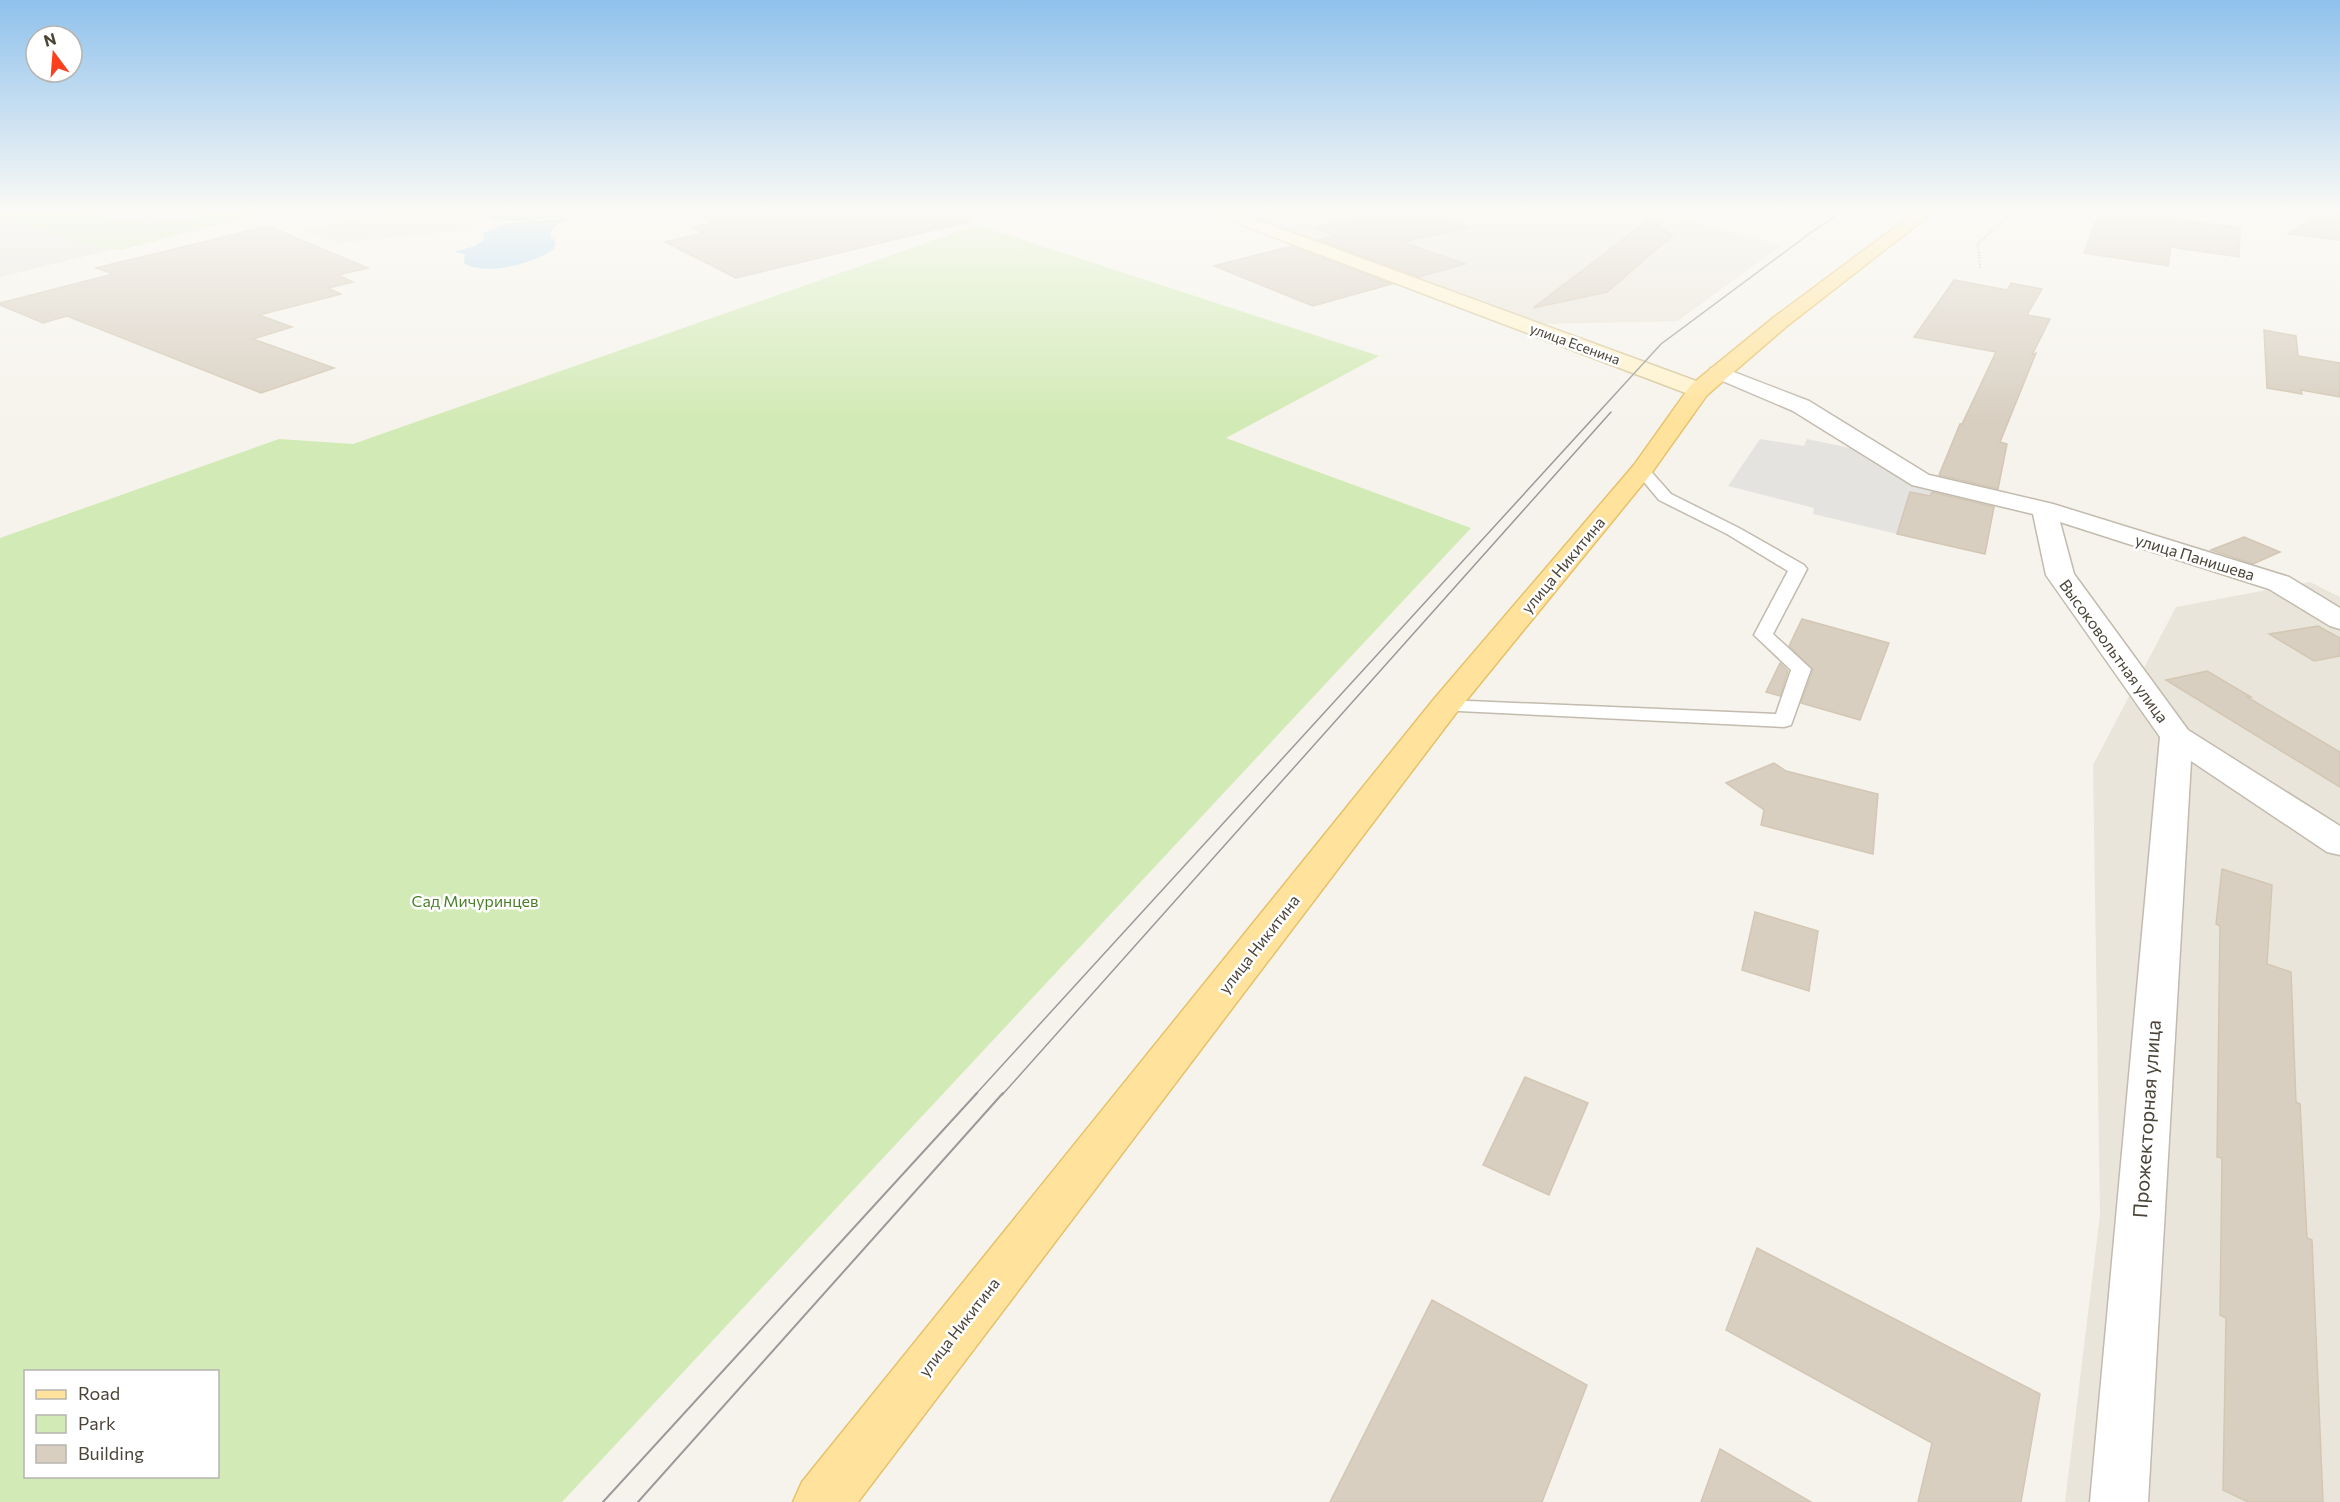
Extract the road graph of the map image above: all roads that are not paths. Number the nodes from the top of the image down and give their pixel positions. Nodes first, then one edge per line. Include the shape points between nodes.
1 (1417, 280) edge
2 (1838, 280) edge
3 (1709, 381) junction
4 (1642, 470) junction
5 (2044, 509) junction
6 (2340, 620) edge
7 (1445, 706) junction
8 (2176, 737) junction
9 (2340, 843) edge
10 (822, 1502) edge
11 (2119, 1502) edge

1 - 3 street, улица Есенина
2 - 3 main road, улица Никитина
3 - 4 main road, улица Никитина
3 - 5 street via 1801,406 1921,480
4 - 7 main road, улица Никитина
4 - 7 lane via 1665,496 1798,568 1763,635 1801,669 1784,721
5 - 6 street, улица Панишева via 2279,583
5 - 8 street, Высоковольтная улица via 2060,574
7 - 10 main road, улица Никитина
8 - 9 street, Высоковольтная улица
8 - 11 street, Прожекторная улица

